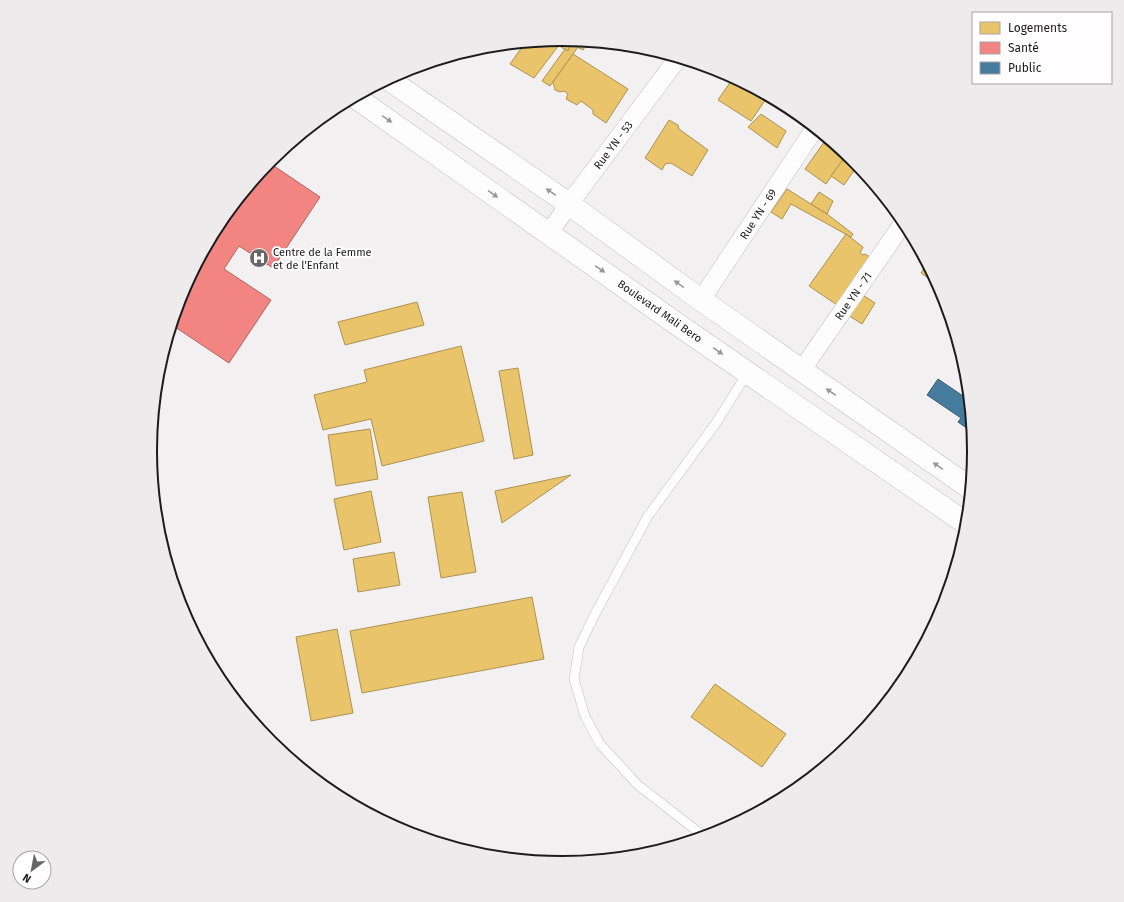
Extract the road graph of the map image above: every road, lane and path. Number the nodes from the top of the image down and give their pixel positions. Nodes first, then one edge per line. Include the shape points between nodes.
1 (675, 62) edge
2 (395, 82) edge
3 (360, 100) edge
4 (812, 133) edge
5 (569, 204) junction
6 (900, 228) edge
7 (549, 233) junction
8 (701, 300) junction
9 (801, 371) junction
10 (748, 372) junction
11 (965, 485) edge
12 (961, 520) edge
13 (699, 832) edge

1 - 5 street, Rue YN - 53
5 -> 2 main road
3 -> 7 main road, Boulevard Mali Bero
4 - 8 street, Rue YN - 69
5 - 7 street, Rue YN - 53
8 -> 5 main road
6 - 9 street, Rue YN - 71
7 -> 10 main road, Boulevard Mali Bero
8 - 9 main road
11 -> 9 main road
10 - 12 main road, Boulevard Mali Bero
10 - 13 lane via 716,423 648,516 578,647 574,679 585,716 600,744 638,785

